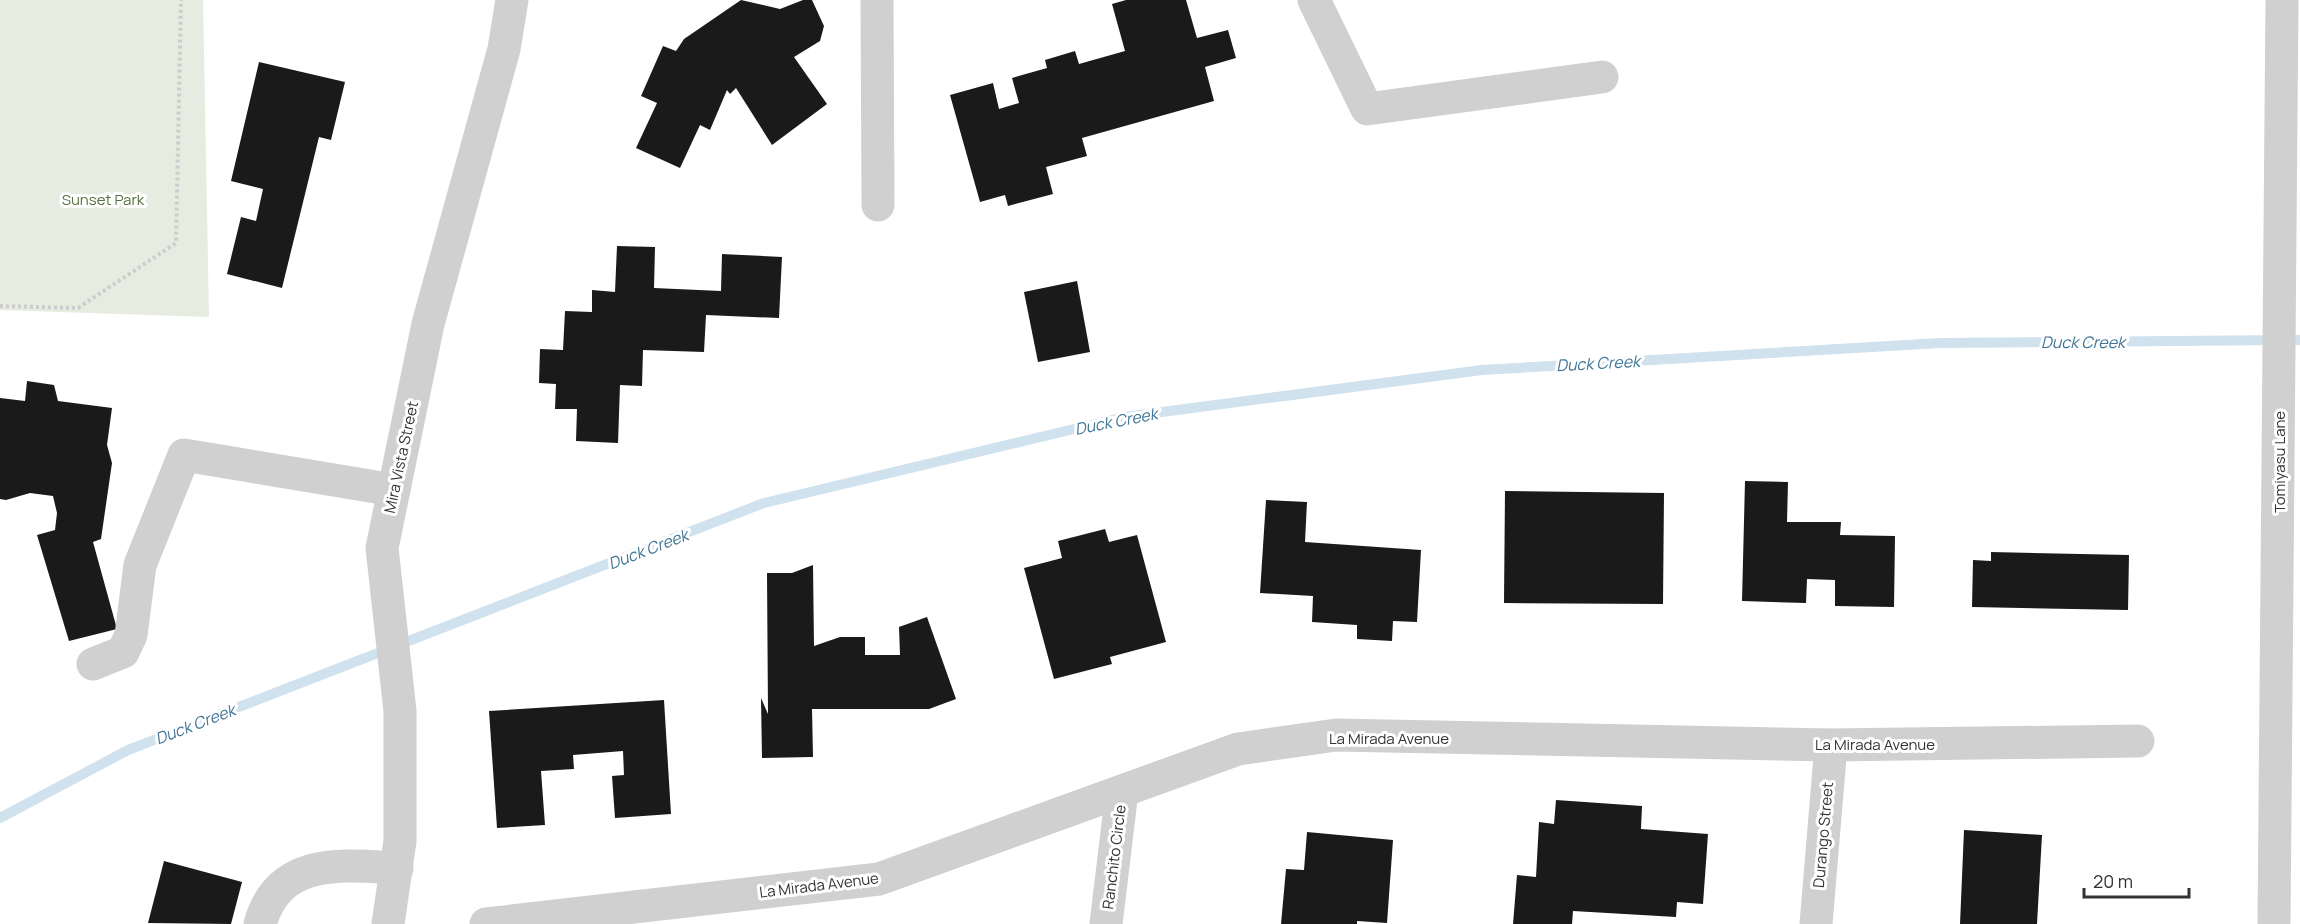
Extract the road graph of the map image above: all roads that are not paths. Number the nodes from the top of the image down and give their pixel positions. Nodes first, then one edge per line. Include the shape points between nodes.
1 (512, 0) edge
2 (877, 0) edge
3 (1314, 0) edge
4 (2282, 0) edge
5 (1602, 77) dead end
6 (878, 205) dead end
7 (394, 490) junction
8 (93, 664) dead end
9 (2138, 741) dead end
10 (1831, 745) junction
11 (2288, 750) edge
12 (1122, 791) junction
13 (397, 868) junction
14 (260, 924) edge
15 (388, 924) edge
16 (486, 924) edge
17 (1106, 924) edge
18 (1816, 924) edge
19 (2274, 924) edge

1 - 7 street, Mira Vista Street via 504,49 429,324
2 - 6 street
3 - 5 street via 1367,109
4 - 11 street, Tomiyasu Lane via 2279,450
7 - 8 street via 184,455 140,565 131,636 123,652
7 - 13 street, Mira Vista Street via 382,548 400,711
9 - 10 street, La Mirada Avenue
10 - 12 street, La Mirada Avenue via 1336,735 1238,749
10 - 18 street, Durango Street
11 - 19 street, Tomiyasu Lane
12 - 16 street, La Mirada Avenue via 879,879
12 - 17 street, Ranchito Circle
13 - 14 street via 344,865 308,870 282,884 264,909
13 - 15 street, Mira Vista Street

